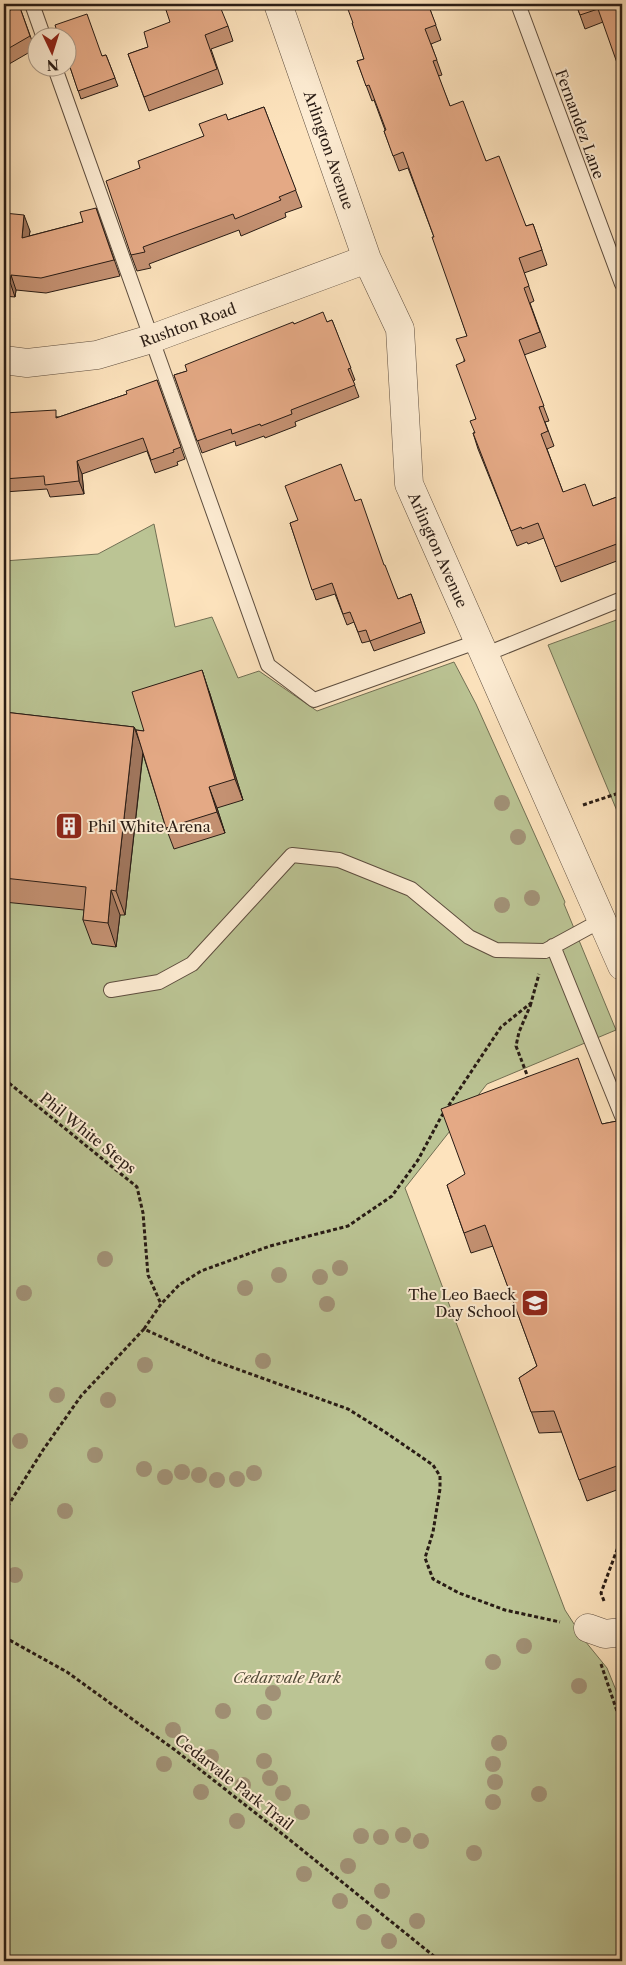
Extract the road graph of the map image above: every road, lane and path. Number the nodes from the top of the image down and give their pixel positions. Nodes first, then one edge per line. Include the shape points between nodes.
1 (32, 4) edge
2 (278, 4) edge
3 (518, 4) edge
4 (40, 28) edge
5 (59, 78) edge
6 (367, 259) junction
7 (622, 284) edge
8 (151, 339) junction
9 (4, 360) edge
10 (622, 599) edge
11 (481, 648) junction
12 (622, 792) edge
13 (555, 815) junction
14 (602, 920) junction
15 (549, 949) junction
16 (622, 966) edge
17 (111, 990) dead end
18 (531, 1003) junction
19 (4, 1079) edge
20 (531, 1085) edge
21 (622, 1116) edge
22 (161, 1304) junction
23 (144, 1329) junction
24 (4, 1512) edge
25 (622, 1546) edge
26 (607, 1606) dead end
27 (588, 1628) junction
28 (622, 1632) edge
29 (4, 1637) edge
30 (622, 1726) edge
31 (440, 1961) edge

1 - 4 lane
2 - 6 street, Arlington Avenue
3 - 7 lane, Fernandez Lane
5 - 8 lane
6 - 8 street, Rushton Road
6 - 11 street, Arlington Avenue via 400,328 409,484
8 - 9 street, Rushton Road via 97,356 27,362
8 - 11 lane via 268,664 314,700
10 - 11 lane
11 - 13 street, Arlington Avenue
12 - 13 path
13 - 14 street, Arlington Avenue
14 - 15 lane
14 - 16 street, Arlington Avenue
15 - 17 lane via 496,950 469,937 411,889 339,860 292,855 192,964 159,982
15 - 18 path
15 - 21 lane
18 - 20 path via 516,1046
18 - 22 path via 501,1027 392,1196 348,1226 270,1246 201,1271 179,1285
19 - 22 path, Phil White Steps via 137,1187 143,1213 148,1275
22 - 23 path
23 - 24 path via 82,1396
23 - 27 path via 212,1360 348,1409 385,1432 433,1465 440,1476 433,1532 426,1558 433,1579 505,1610
25 - 26 path via 618,1548 601,1593
27 - 28 street via 605,1634
27 - 30 path
29 - 31 path, Cedarvale Park Trail via 67,1672 175,1750

